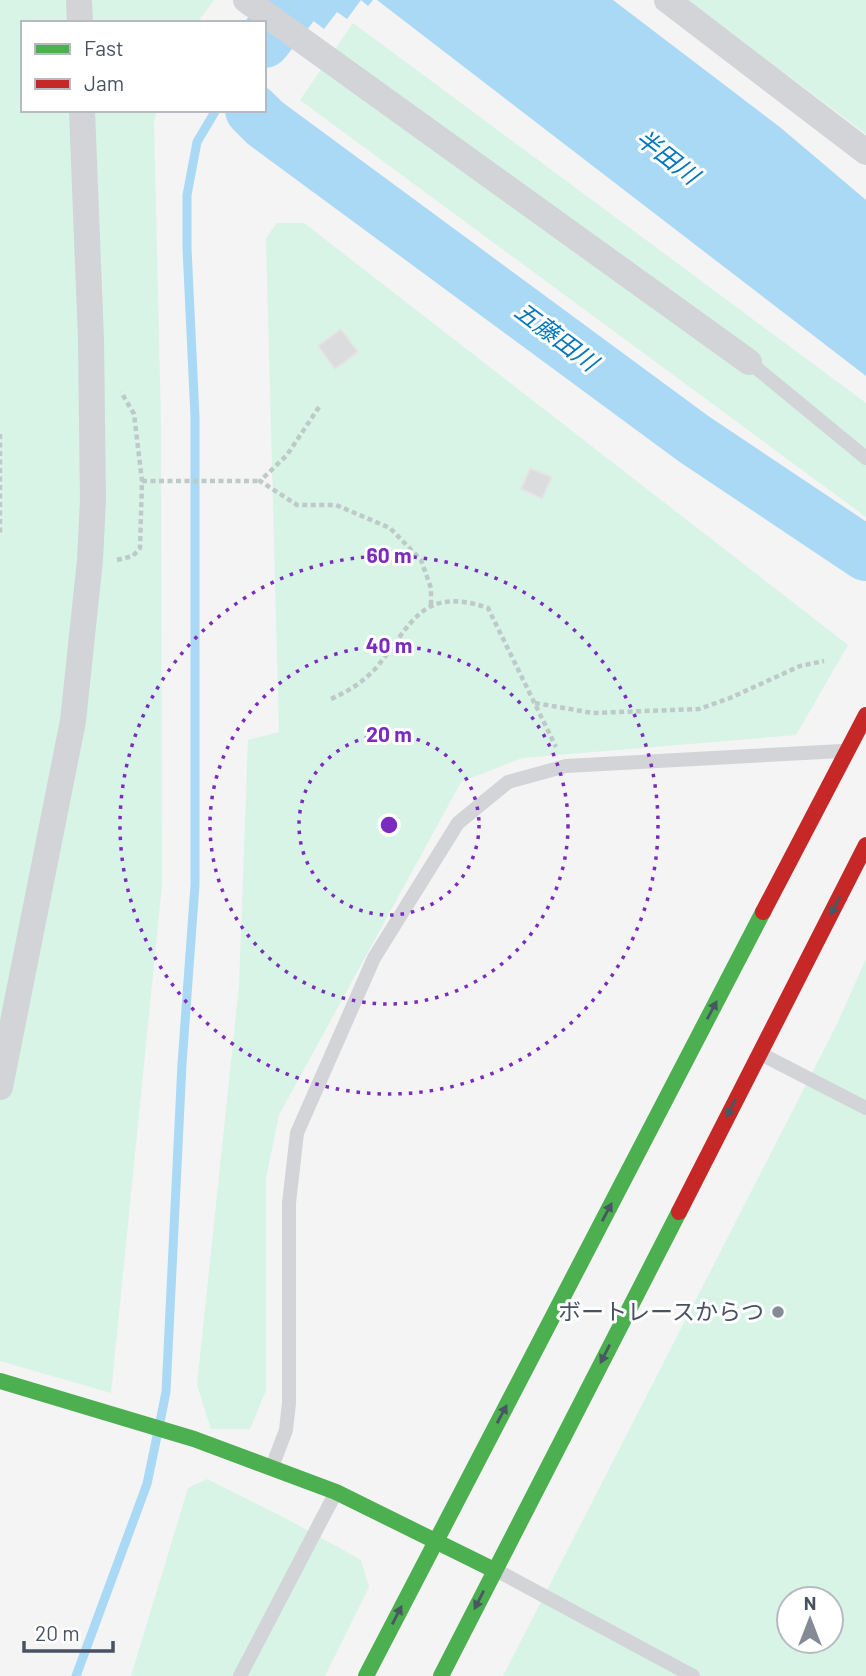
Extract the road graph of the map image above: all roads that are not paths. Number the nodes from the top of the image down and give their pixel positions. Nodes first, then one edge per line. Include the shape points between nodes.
1 (79, 0) edge
2 (667, 0) edge
3 (246, 1) edge
4 (80, 21) edge
5 (82, 112) edge
6 (866, 152) edge
7 (749, 362) joint
8 (866, 458) edge
9 (866, 715) edge
10 (847, 751) junction
11 (866, 845) edge
12 (759, 1053) junction
13 (0, 1087) edge
14 (866, 1108) edge
15 (0, 1381) edge
16 (272, 1468) junction
17 (336, 1492) junction
18 (436, 1541) junction
19 (494, 1570) junction
20 (240, 1676) edge
21 (366, 1676) edge
22 (441, 1676) edge
23 (693, 1676) edge

1 - 4 street
2 - 6 street
3 - 7 street
5 - 13 street via 91,340 90,560 73,721
7 - 8 lane
9 - 10 street
10 - 16 lane via 566,766 508,782 458,823 374,958 297,1133 289,1203 289,1403 286,1430
18 -> 10 street
11 -> 12 street
12 - 14 lane
12 -> 19 street
15 - 16 street via 194,1439
16 - 17 street
17 - 18 street
17 - 20 lane
18 - 19 street
21 -> 18 street
19 -> 22 street
19 - 23 lane

